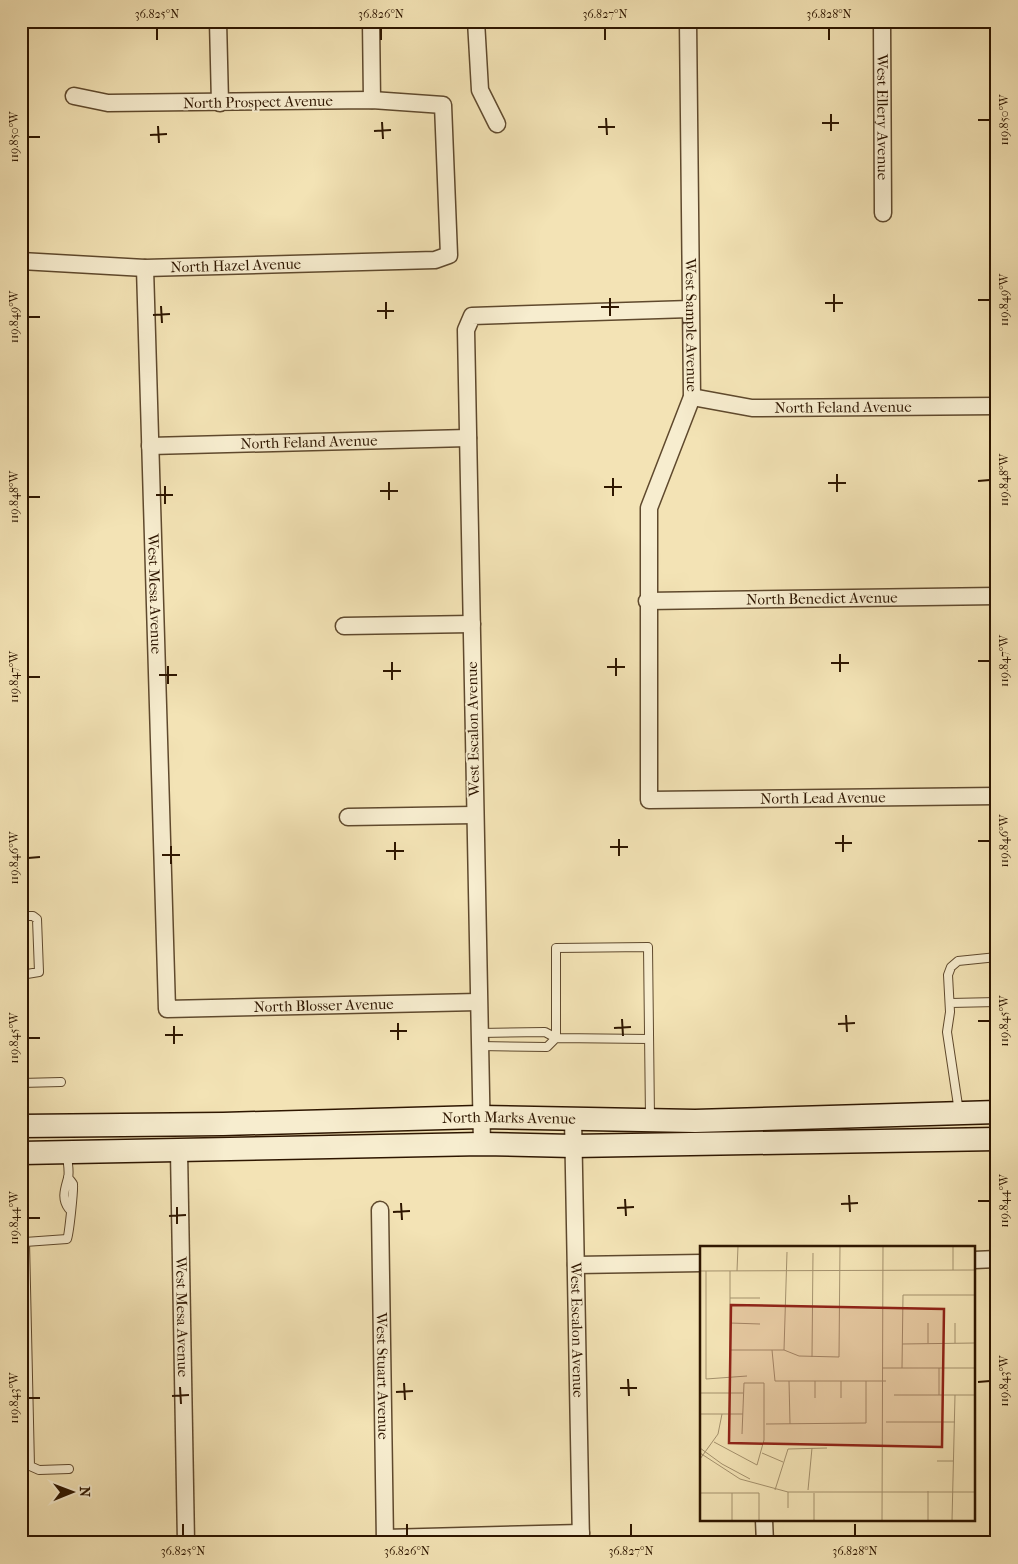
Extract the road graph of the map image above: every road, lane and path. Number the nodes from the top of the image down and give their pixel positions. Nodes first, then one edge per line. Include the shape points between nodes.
1 (218, 21) edge
2 (370, 21) edge
3 (476, 21) edge
4 (688, 21) edge
5 (882, 21) edge
6 (74, 96) dead end
7 (372, 100) junction
8 (220, 103) junction
9 (497, 124) dead end
10 (882, 213) dead end
11 (449, 255) joint
12 (21, 261) edge
13 (145, 268) junction
14 (690, 309) junction
15 (692, 397) junction
16 (997, 406) edge
17 (468, 438) junction
18 (150, 446) junction
19 (997, 596) edge
20 (647, 601) junction
21 (472, 624) junction
22 (344, 626) dead end
23 (997, 796) edge
24 (649, 800) joint
25 (474, 815) junction
26 (348, 817) dead end
27 (21, 916) edge
28 (997, 957) edge
29 (21, 975) edge
30 (478, 1002) junction
31 (997, 1002) edge
32 (950, 1003) junction
33 (167, 1009) joint
34 (556, 1038) junction
35 (649, 1039) junction
36 (479, 1040) junction
37 (61, 1082) dead end
38 (21, 1083) edge
39 (997, 1112) edge
40 (960, 1114) junction
41 (480, 1117) junction
42 (573, 1118) junction
43 (650, 1120) junction
44 (322, 1122) junction
45 (21, 1126) edge
46 (997, 1138) edge
47 (482, 1144) junction
48 (573, 1146) junction
49 (179, 1151) junction
50 (67, 1152) junction
51 (21, 1153) edge
52 (380, 1210) dead end
53 (23, 1242) edge
54 (997, 1259) edge
55 (976, 1260) edge
56 (700, 1263) edge
57 (576, 1265) junction
58 (21, 1466) edge
59 (30, 1466) junction
60 (69, 1469) dead end
61 (764, 1522) edge
62 (581, 1538) edge
63 (385, 1540) edge
64 (186, 1543) edge
65 (765, 1543) edge

1 - 8 street
2 - 7 street
3 - 9 street via 480,90
4 - 14 street, West Sample Avenue
5 - 10 street, West Ellery Avenue
6 - 8 street, North Prospect Avenue via 108,103
7 - 8 street, North Prospect Avenue
7 - 11 street, North Prospect Avenue via 443,105
11 - 13 street, North Hazel Avenue via 435,260
12 - 13 street, North Hazel Avenue
13 - 18 street, West Mesa Avenue
14 - 15 street, West Sample Avenue
14 - 17 street, West Escalon Avenue via 472,316 464,341
15 - 16 street, North Feland Avenue via 752,408
15 - 20 street, West Sample Avenue via 649,508
17 - 18 street, North Feland Avenue
17 - 21 street, West Escalon Avenue
18 - 33 street, West Mesa Avenue
19 - 20 street, North Benedict Avenue
20 - 24 street, West Sample Avenue
21 - 22 street
21 - 25 street, West Escalon Avenue
23 - 24 street, North Lead Avenue
25 - 26 street
25 - 30 street, West Escalon Avenue
27 - 29 lane via 37,919 39,972
28 - 32 lane via 967,959 952,966 948,975
30 - 33 street, North Blosser Avenue
30 - 36 street, West Escalon Avenue
31 - 32 lane
32 - 40 lane via 947,1032
34 - 35 lane
34 - 35 lane via 556,948 648,947
34 - 36 lane via 545,1032
34 - 36 lane via 547,1047
35 - 43 lane
36 - 41 street, West Escalon Avenue
37 - 38 lane
39 - 40 main road, North Marks Avenue
40 - 43 main road, North Marks Avenue
41 - 42 main road, North Marks Avenue
41 - 44 main road, North Marks Avenue
41 - 47 street, West Escalon Avenue
42 - 43 main road, North Marks Avenue
42 - 48 street, West Escalon Avenue
44 - 45 main road, North Marks Avenue
44 - 49 main road via 312,1131 282,1135 192,1138
46 - 48 main road, North Marks Avenue
47 - 48 main road, North Marks Avenue
47 - 49 main road, North Marks Avenue
48 - 57 street, West Escalon Avenue
49 - 50 main road, North Marks Avenue
49 - 64 street, West Mesa Avenue
50 - 51 main road, North Marks Avenue
50 - 53 lane via 68,1177 73,1184 68,1239
52 - 63 street, West Stuart Avenue
53 - 59 lane
54 - 55 street
56 - 57 street
57 - 62 street, West Escalon Avenue
58 - 59 lane
59 - 60 lane via 39,1470
61 - 65 street
62 - 63 street

